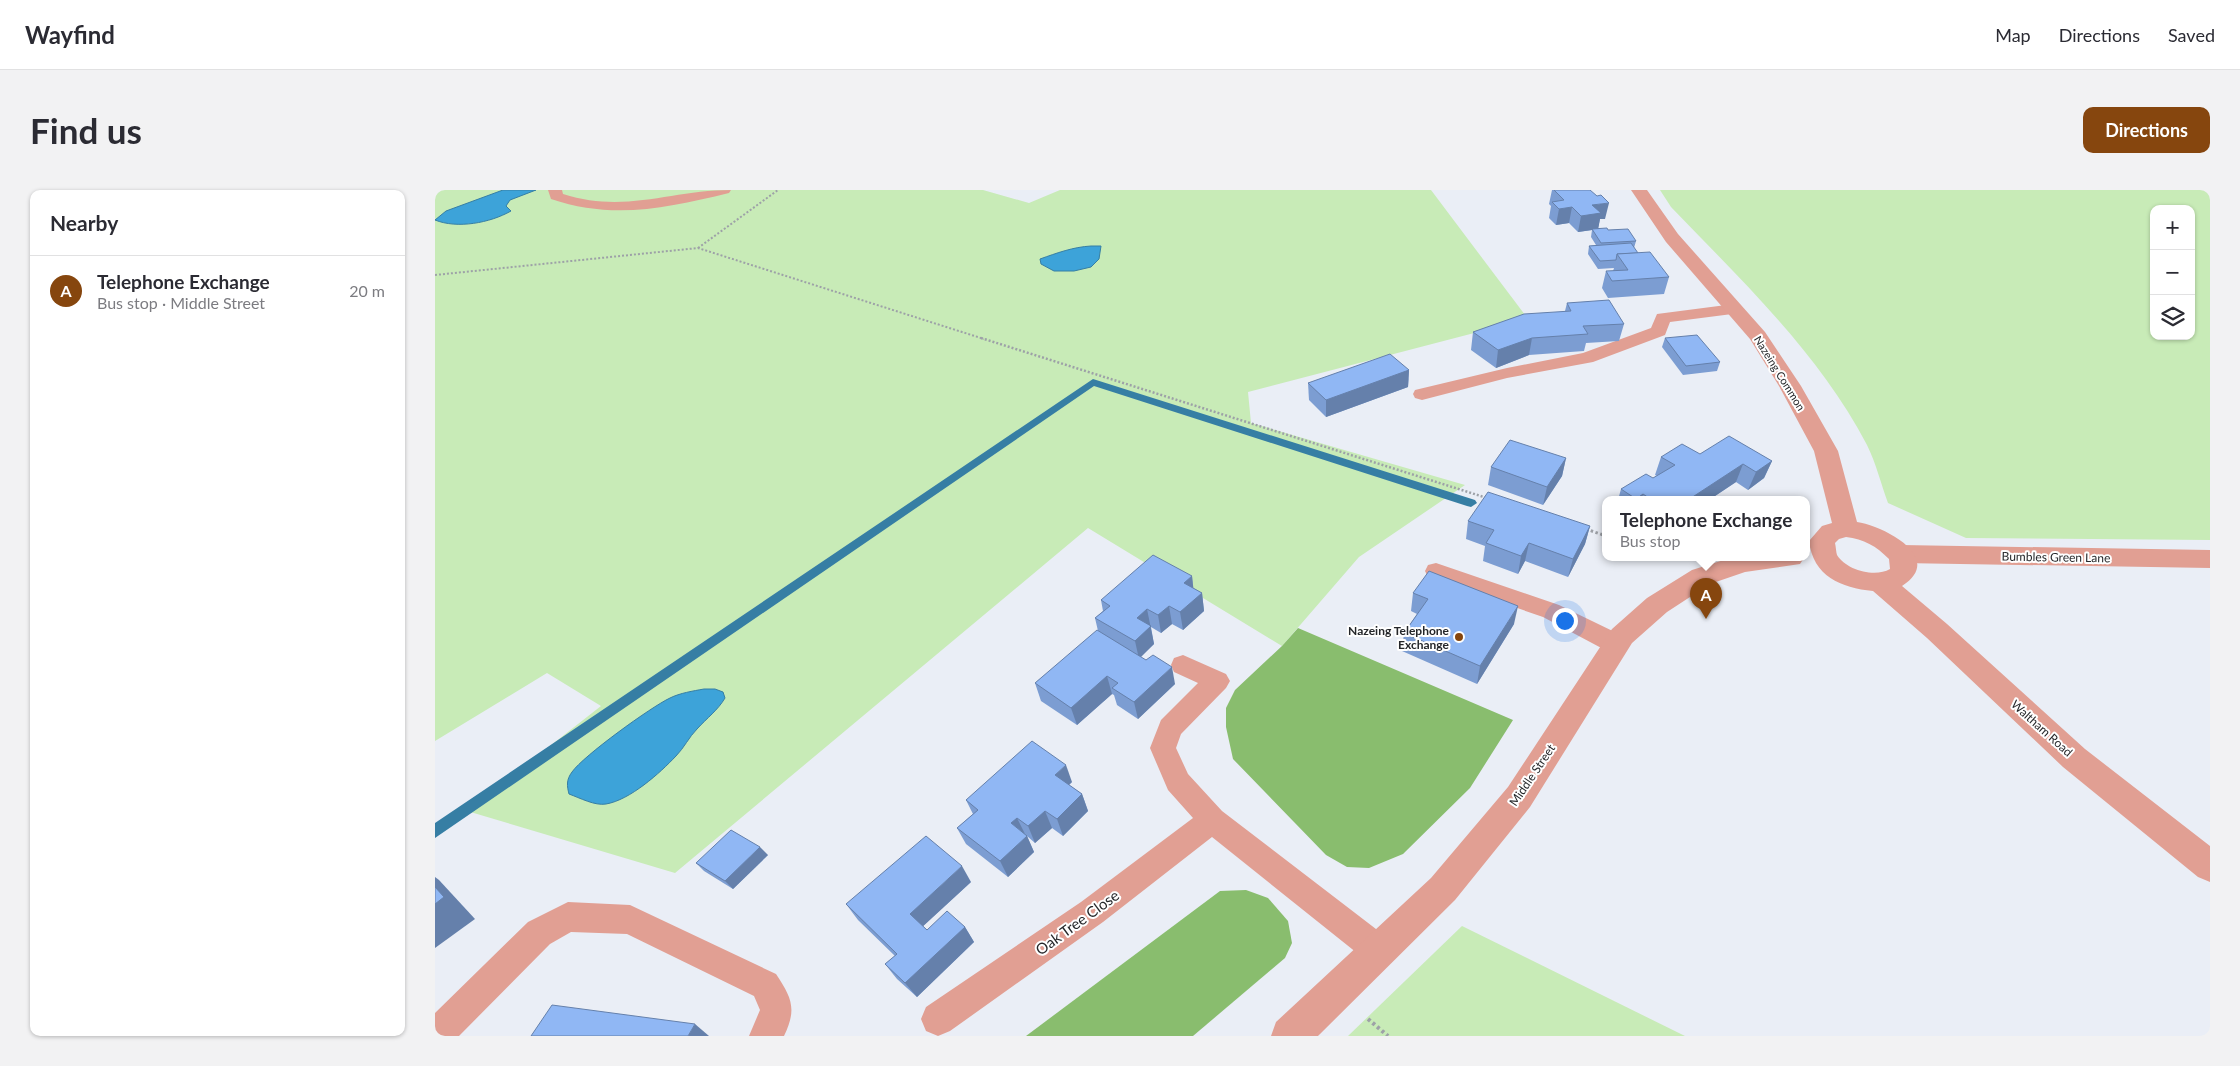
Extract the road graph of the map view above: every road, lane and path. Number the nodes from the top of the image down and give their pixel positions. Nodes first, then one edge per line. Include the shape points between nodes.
1 (555, 190) edge
2 (724, 190) edge
3 (778, 190) edge
4 (1639, 190) edge
5 (698, 248) junction
6 (435, 275) edge
7 (1734, 309) junction
8 (1422, 394) dead end
9 (1489, 498) edge
10 (1579, 526) edge
11 (1846, 529) junction
12 (1602, 535) edge
13 (1901, 554) junction
14 (1815, 555) edge
15 (2210, 559) edge
16 (1762, 561) edge
17 (1436, 571) dead end
18 (1881, 583) junction
19 (1616, 644) junction
20 (1183, 665) dead end
21 (1212, 820) junction
22 (2210, 866) edge
23 (1378, 950) junction
24 (937, 1019) dead end
25 (441, 1030) dead end
26 (765, 1036) edge
27 (1290, 1036) edge

1 - 2 lane via 556,196 569,202 624,207 666,203
3 - 5 path
4 - 7 street, Nazeing Common via 1673,238
5 - 6 path
5 - 9 path
7 - 8 lane via 1663,318 1659,331 1587,358
7 - 11 street, Nazeing Common via 1758,336 1825,451
10 - 12 path
11 - 13 street via 1877,535
11 - 14 street via 1826,536
13 - 15 street, Bumbles Green Lane
13 - 18 street via 1902,573
14 - 18 street via 1827,560 1844,575
16 - 19 street, Middle Street via 1743,563 1701,578 1657,604
17 - 19 lane via 1551,612
18 - 22 street, Waltham Road via 2074,758
19 - 23 street, Middle Street via 1519,797 1443,889
20 - 21 lane via 1217,681 1170,728 1163,748 1178,782
21 - 23 lane
21 - 24 lane, Oak Tree Close via 1092,912
23 - 27 street, Middle Street
25 - 26 lane via 539,933 568,917 598,917 629,920 765,984 778,1005 776,1018

